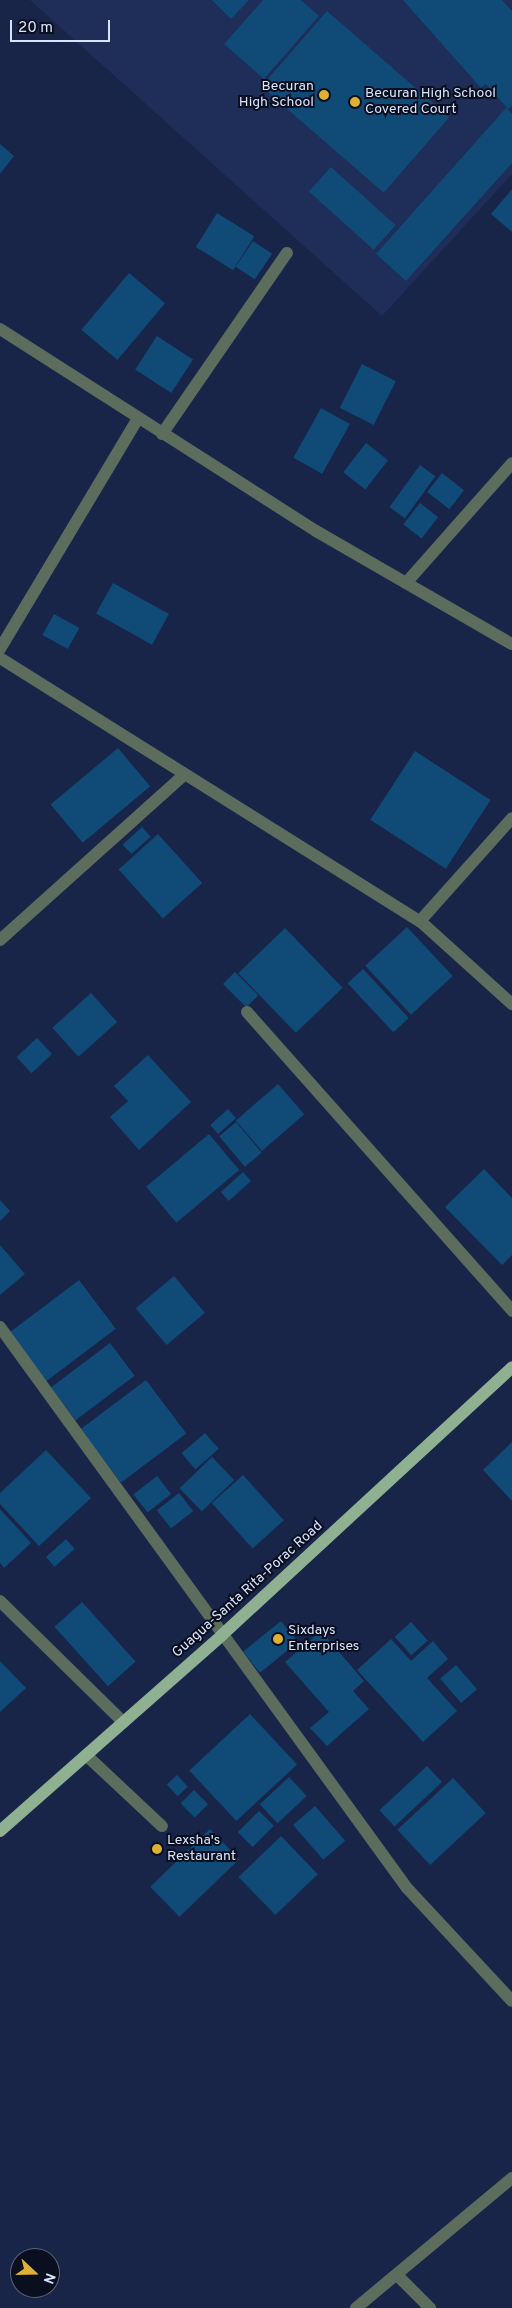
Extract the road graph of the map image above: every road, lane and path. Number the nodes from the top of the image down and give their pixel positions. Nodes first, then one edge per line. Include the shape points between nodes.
1 (287, 253) dead end
2 (0, 330) edge
3 (138, 418) junction
4 (162, 434) junction
5 (512, 463) edge
6 (406, 582) junction
7 (512, 644) edge
8 (0, 649) edge
9 (0, 658) edge
10 (184, 775) junction
11 (512, 818) edge
12 (420, 921) junction
13 (0, 940) edge
14 (512, 1004) edge
15 (247, 1012) dead end
16 (512, 1310) edge
17 (0, 1327) edge
18 (512, 1367) edge
19 (0, 1601) edge
20 (222, 1636) junction
21 (123, 1722) junction
22 (86, 1755) junction
23 (162, 1826) dead end
24 (0, 1831) edge
25 (512, 2001) edge
26 (512, 2178) edge
27 (396, 2275) junction
28 (356, 2308) edge
29 (430, 2308) edge

1 - 4 street
2 - 3 street
3 - 4 street
3 - 8 street
4 - 6 street
5 - 6 street
6 - 7 street
9 - 10 street
10 - 12 street
10 - 13 street
11 - 12 street
12 - 14 street
15 - 16 street
17 - 20 street
18 - 20 main road, Guagua-Santa Rita-Porac Road
19 - 21 street
20 - 21 main road, Guagua-Santa Rita-Porac Road
20 - 25 street via 407,1888
21 - 22 main road, Guagua-Santa Rita-Porac Road
22 - 23 street
22 - 24 main road, Guagua-Santa Rita-Porac Road
26 - 27 street
27 - 28 street
27 - 29 street

